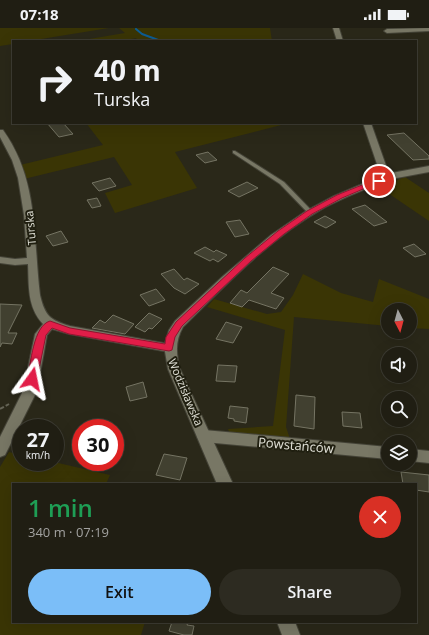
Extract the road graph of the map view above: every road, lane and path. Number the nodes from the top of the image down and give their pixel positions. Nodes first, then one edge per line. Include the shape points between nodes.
1 (336, 28) edge
2 (429, 29) edge
3 (387, 31) dead end
4 (340, 40) edge
5 (367, 124) edge
6 (1, 135) edge
7 (234, 152) dead end
8 (429, 169) edge
9 (386, 177) junction
10 (310, 212) junction
11 (0, 260) edge
12 (32, 261) junction
13 (50, 324) junction
14 (169, 348) junction
15 (204, 436) junction
16 (0, 450) edge
17 (381, 452) edge
18 (417, 456) edge
19 (429, 457) edge
20 (225, 483) edge
21 (286, 623) edge
22 (291, 635) edge

1 - 4 street
2 - 3 street
5 - 9 street
6 - 12 street, Turska via 13,152 23,184
7 - 10 lane via 282,183
8 - 9 street, Wodzisławska
9 - 10 street, Wodzisławska
10 - 14 street, Wodzisławska via 248,259 179,324 171,337
11 - 12 street
12 - 13 street, Turska via 37,305
13 - 14 street via 69,330
13 - 16 street via 41,334 30,391
14 - 15 street, Wodzisławska via 174,368
15 - 17 street, Powstańców
15 - 20 street, Wodzisławska
18 - 19 street
21 - 22 street

